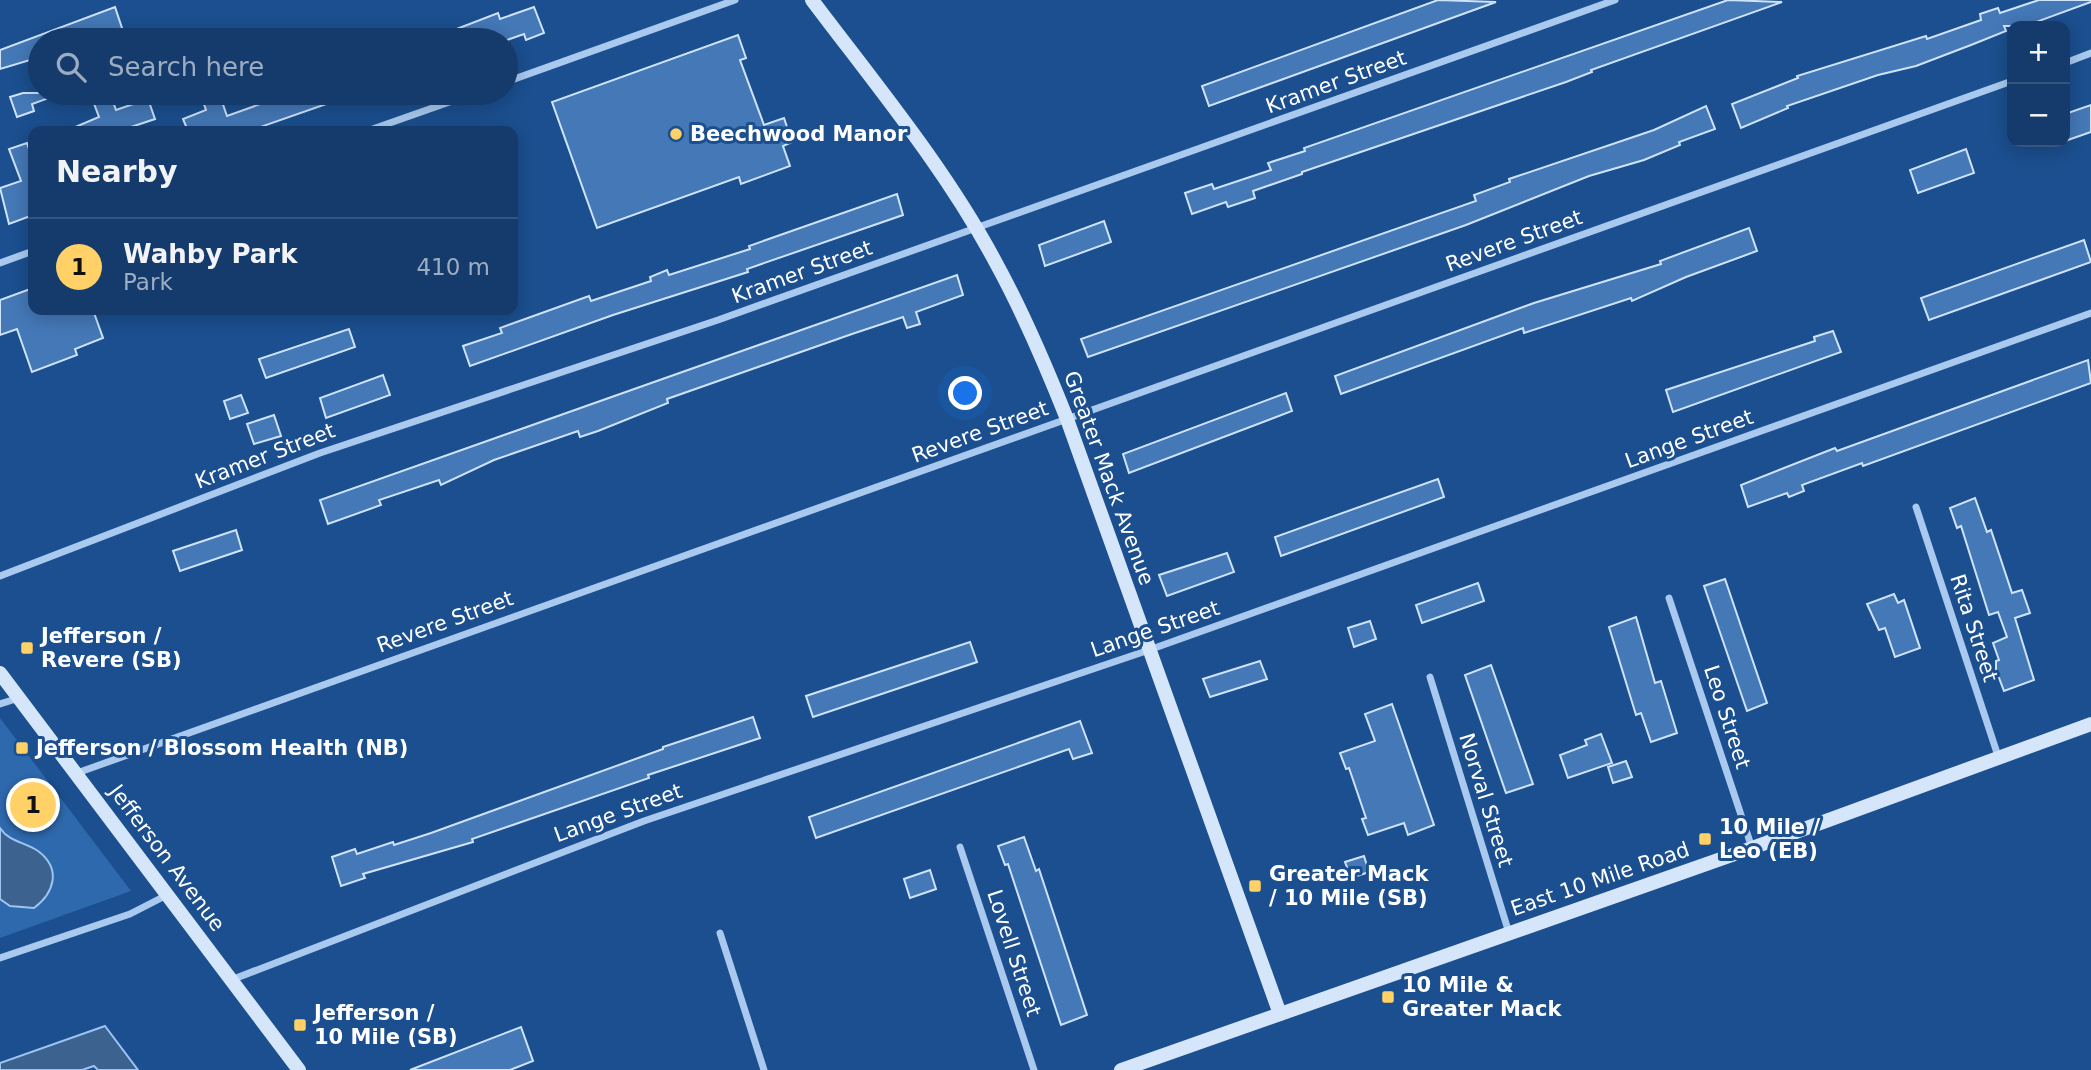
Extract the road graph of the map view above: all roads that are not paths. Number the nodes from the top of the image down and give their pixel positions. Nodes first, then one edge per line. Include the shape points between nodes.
1 (734, 0) edge
2 (812, 0) edge
3 (1615, 0) edge
4 (2091, 53) edge
5 (2070, 61) edge
6 (518, 78) edge
7 (2007, 83) edge
8 (441, 105) edge
9 (381, 126) edge
10 (976, 228) junction
11 (28, 253) edge
12 (0, 263) edge
13 (2091, 313) edge
14 (1067, 419) junction
15 (1916, 508) dead end
16 (0, 576) edge
17 (1669, 598) dead end
18 (1149, 650) junction
19 (0, 673) edge
20 (1430, 677) dead end
21 (20, 698) junction
22 (0, 704) edge
23 (2091, 724) edge
24 (1999, 760) junction
25 (77, 773) junction
26 (960, 847) dead end
27 (1752, 848) junction
28 (168, 895) junction
29 (720, 933) dead end
30 (1509, 933) junction
31 (0, 958) edge
32 (231, 980) junction
33 (1280, 1014) junction
34 (299, 1070) edge
35 (764, 1070) edge
36 (1034, 1070) edge
37 (1121, 1070) edge

1 - 6 street
2 - 10 street, Greater Mack Avenue via 933,162
3 - 10 street, Kramer Street
4 - 5 street
7 - 14 street, Revere Street
8 - 9 street
10 - 14 street, Greater Mack Avenue via 1027,324
10 - 16 street, Kramer Street via 320,453
11 - 12 street
13 - 18 street, Lange Street
14 - 18 street, Greater Mack Avenue
14 - 25 street, Revere Street
15 - 24 street, Rita Street
17 - 27 street, Leo Street
18 - 32 street, Lange Street via 644,821
18 - 33 street, Greater Mack Avenue
19 - 21 street, Jefferson Avenue
20 - 30 street, Norval Street
21 - 22 street
21 - 25 street, Jefferson Avenue
23 - 24 street, East 10 Mile Road
24 - 27 street, East 10 Mile Road
25 - 28 street, Jefferson Avenue
26 - 36 street, Lovell Street
27 - 30 street, East 10 Mile Road
28 - 31 street via 130,914
28 - 32 street, Jefferson Avenue
29 - 35 street
30 - 33 street, East 10 Mile Road
32 - 34 street, Jefferson Avenue
33 - 37 street, East 10 Mile Road

